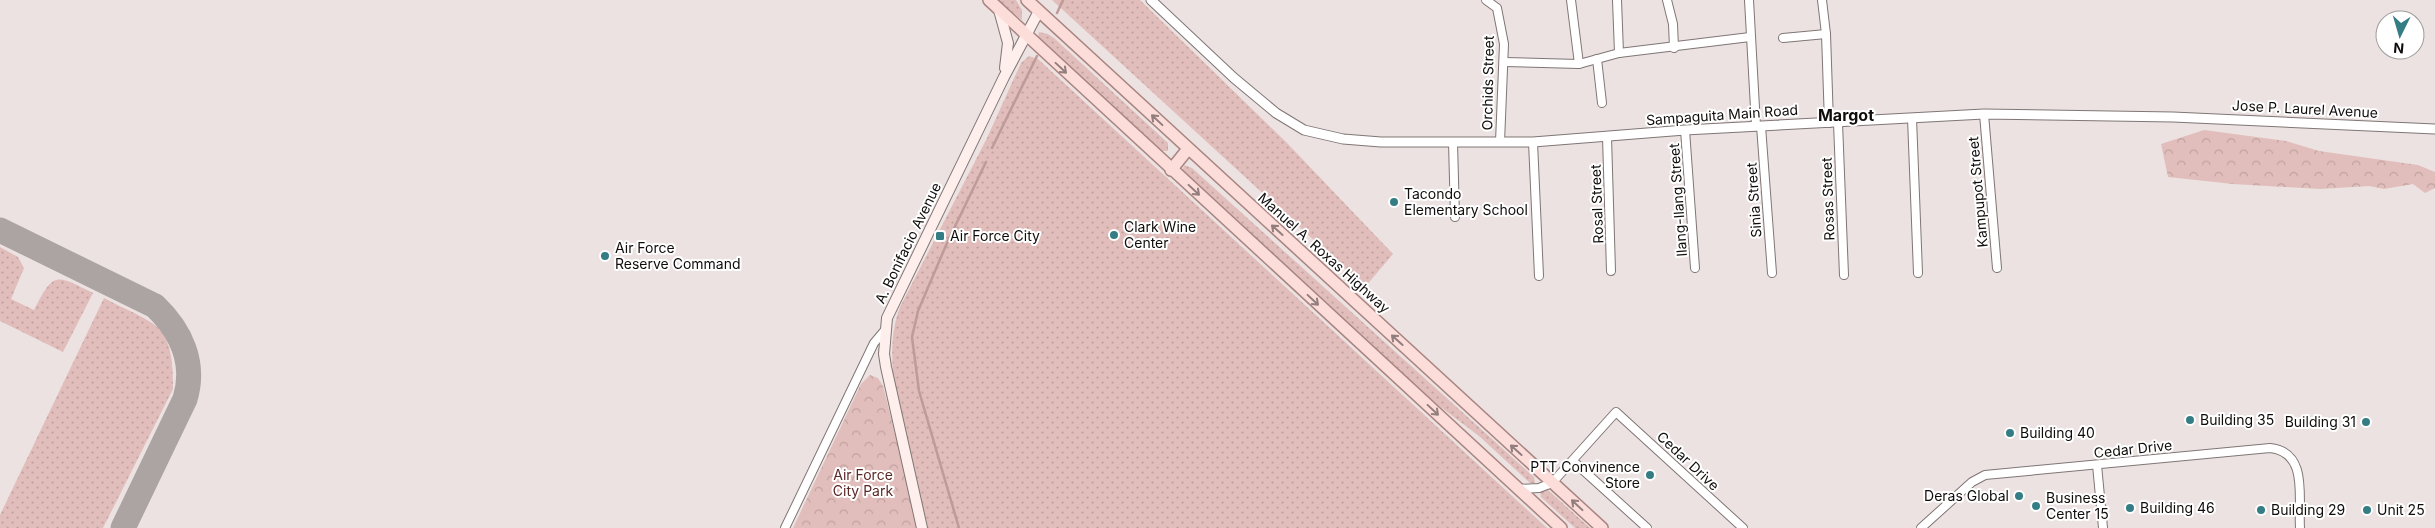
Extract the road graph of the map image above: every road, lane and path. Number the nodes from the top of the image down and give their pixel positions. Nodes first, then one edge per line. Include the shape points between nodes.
1 (988, 0) edge
2 (1027, 0) edge
3 (1151, 0) edge
4 (1486, 0) edge
5 (1571, 0) edge
6 (1617, 0) edge
7 (1667, 0) edge
8 (1749, 0) edge
9 (1822, 0) edge
10 (1000, 10) junction
11 (1038, 11) junction
12 (1826, 34) junction
13 (1025, 36) junction
14 (1750, 37) junction
15 (1783, 38) dead end
16 (1674, 48) junction
17 (1619, 53) junction
18 (1597, 59) junction
19 (1504, 62) junction
20 (1579, 64) junction
21 (1004, 76) junction
22 (1602, 103) dead end
23 (1984, 114) junction
24 (2173, 117) joint
25 (1912, 118) junction
26 (1833, 123) junction
27 (1758, 126) junction
28 (2435, 129) edge
29 (1685, 130) junction
30 (1607, 137) junction
31 (1453, 142) junction
32 (1500, 142) junction
33 (1533, 142) junction
34 (1188, 149) junction
35 (1171, 170) junction
36 (1456, 217) dead end
37 (1695, 268) dead end
38 (1997, 268) dead end
39 (1611, 271) dead end
40 (1772, 273) dead end
41 (1918, 273) dead end
42 (1844, 275) dead end
43 (1538, 276) dead end
44 (885, 330) junction
45 (1573, 461) junction
46 (2097, 465) junction
47 (1552, 483) junction
48 (1518, 489) junction
49 (785, 528) edge
50 (922, 528) edge
51 (1561, 528) edge
52 (1602, 528) edge
53 (1646, 528) edge
54 (1743, 528) edge
55 (1921, 528) edge
56 (2103, 528) edge
57 (2300, 528) edge

1 - 10 main road
2 - 11 main road, Manuel A. Roxas Highway
3 - 31 street, Sampaguita Main Road via 1276,114 1304,130 1343,139
4 - 19 street, Orchids Street via 1497,8 1501,21
5 - 20 street
6 - 17 street
7 - 16 street via 1674,24
8 - 14 street, Sinia Street
9 - 12 street, Rosas Street
10 - 13 main road
10 - 21 main road, A. Bonifacio Avenue via 1008,44
11 - 13 main road, A. Bonifacio Avenue
34 -> 11 main road, Manuel A. Roxas Highway
12 - 15 street
12 - 26 street, Rosas Street
13 - 21 main road, A. Bonifacio Avenue
13 -> 35 main road
14 - 16 street
14 - 27 street, Sinia Street
16 - 17 street
17 - 18 street
18 - 20 street
18 - 22 street
19 - 20 street
19 - 32 street, Orchids Street
21 - 44 main road, A. Bonifacio Avenue via 894,302
23 - 24 street, Sampaguita Main Road
23 - 25 street, Sampaguita Main Road
23 - 38 street, Kampupot Street
24 - 28 street, Jose P. Laurel Avenue
25 - 26 street, Sampaguita Main Road
25 - 41 street
26 - 27 street, Sampaguita Main Road
26 - 42 street, Rosas Street
27 - 29 street, Sampaguita Main Road
27 - 40 street, Sinia Street
29 - 30 street, Sampaguita Main Road
29 - 37 street, Ilang-Ilang Street
30 - 33 street, Sampaguita Main Road
30 - 39 street, Rosal Street
31 - 32 street, Sampaguita Main Road
31 - 36 street
32 - 33 street, Sampaguita Main Road
33 - 43 street
34 - 35 main road
47 -> 34 main road, Manuel A. Roxas Highway
35 -> 48 main road
44 - 49 street, A. Bonifacio Avenue via 874,342
44 - 50 main road via 888,382
45 - 47 street
45 - 53 street
45 - 54 street, Cedar Drive via 1616,412
46 - 55 street, Cedar Drive via 1985,475 1972,482
46 - 56 street
46 - 57 street, Cedar Drive via 2252,449 2282,449 2293,460 2299,473
47 - 48 street
52 -> 47 main road, Manuel A. Roxas Highway
48 - 51 main road

